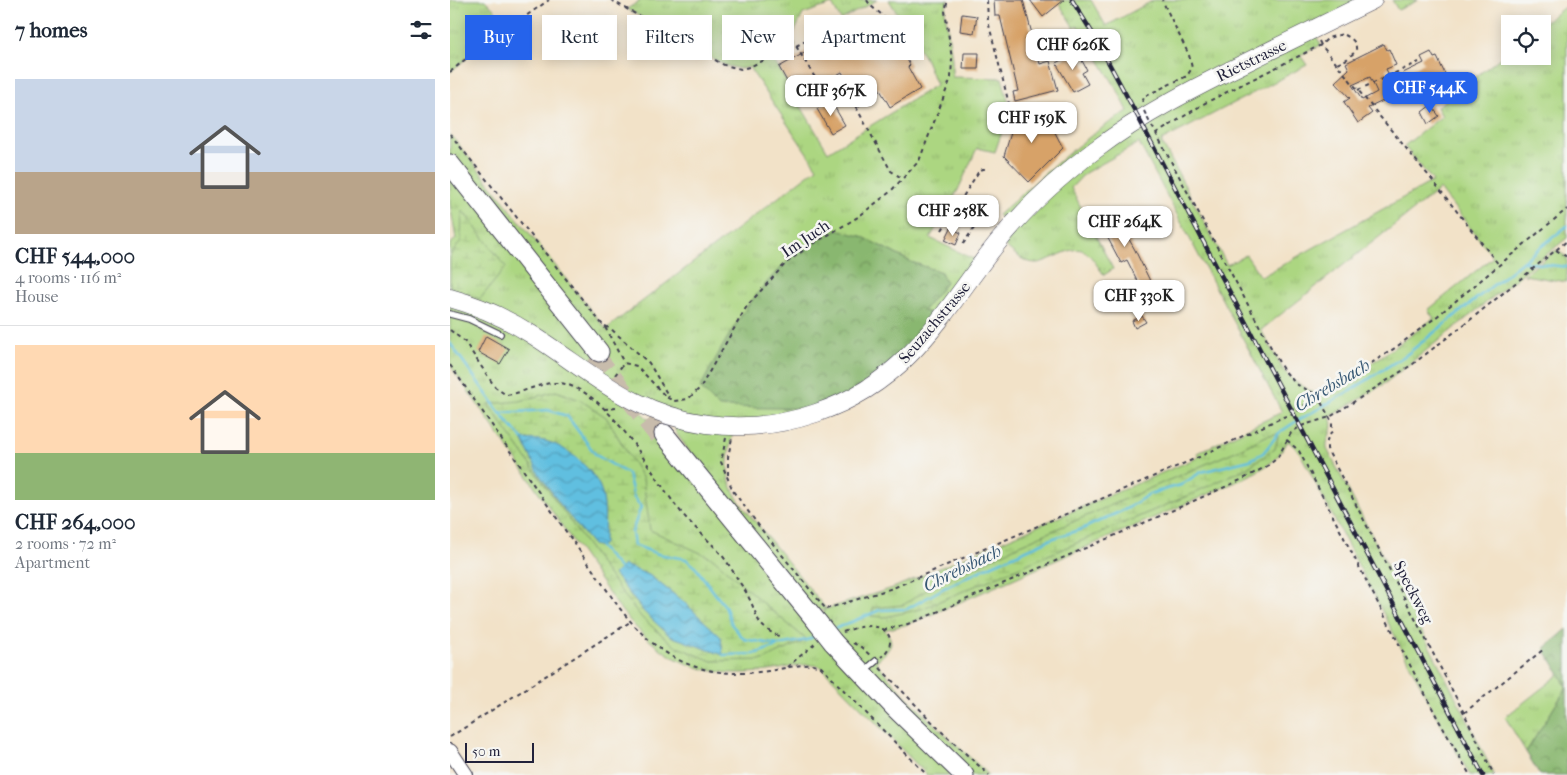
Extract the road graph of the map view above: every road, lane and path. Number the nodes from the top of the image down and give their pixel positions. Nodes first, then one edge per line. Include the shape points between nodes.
1 (550, 0) edge
2 (611, 0) edge
3 (867, 0) edge
4 (948, 0) edge
5 (986, 0) edge
6 (1162, 0) edge
7 (1373, 0) edge
8 (883, 15) edge
9 (1313, 30) junction
10 (804, 42) edge
11 (1321, 45) junction
12 (796, 46) junction
13 (1419, 62) dead end
14 (1337, 64) junction
15 (450, 72) edge
16 (1358, 90) junction
17 (877, 96) dead end
18 (1142, 102) dead end
19 (856, 107) junction
20 (1010, 108) dead end
21 (1144, 111) dead end
22 (1132, 124) joint
23 (450, 134) edge
24 (1156, 134) junction
25 (450, 164) edge
26 (989, 170) dead end
27 (450, 172) edge
28 (903, 179) junction
29 (986, 203) dead end
30 (1567, 209) edge
31 (942, 230) dead end
32 (1567, 241) edge
33 (963, 244) dead end
34 (1556, 250) junction
35 (1567, 258) edge
36 (1499, 265) junction
37 (450, 298) edge
38 (450, 314) edge
39 (603, 325) junction
40 (450, 330) edge
41 (500, 334) dead end
42 (624, 363) junction
43 (450, 365) edge
44 (606, 386) junction
45 (1317, 395) junction
46 (670, 399) junction
47 (1330, 418) junction
48 (734, 426) junction
49 (662, 436) tunnel mouth
50 (1288, 440) junction
51 (630, 622) junction
52 (781, 637) dead end
53 (837, 642) junction
54 (1544, 649) dead end
55 (868, 667) junction
56 (1464, 713) junction
57 (450, 737) edge
58 (450, 751) edge
59 (466, 775) edge
60 (927, 775) edge
61 (956, 775) edge
62 (964, 775) edge
63 (989, 775) edge
64 (1470, 775) edge
65 (1494, 775) edge

1 - 15 path via 478,48
2 - 12 path via 724,66 749,67
3 - 8 path via 870,7
4 - 28 path, Im Juch via 945,11 952,78 919,161
5 - 20 path via 988,21
6 - 18 path via 1193,64 1187,76 1145,96
7 - 9 main road, Rietstrasse
9 - 11 path
9 - 22 main road, Rietstrasse
10 - 12 path
11 - 14 path
11 - 14 path via 1328,38 1343,34 1353,39 1356,51
11 - 24 path via 1205,103
12 - 19 path via 817,82 825,87 842,83
13 - 16 path
14 - 16 path
16 - 36 path
17 - 19 path
19 - 28 path via 891,171
21 - 24 path, bridge
22 - 48 main road, Seuzachstrasse via 1066,173 1034,202 1000,240 921,343 880,381 849,400 809,416
23 - 39 path
24 - 45 path via 1282,368 1296,384
25 - 27 highway via 597,354
26 - 31 path via 979,171
28 - 46 path, Im Juch via 858,217 786,263 747,306 700,388 688,399
29 - 33 path
30 - 36 path
32 - 34 path
34 - 35 path
34 - 47 path via 1427,353
36 - 45 path via 1394,348
37 - 44 main road, Seuzachstrasse via 515,324
38 - 41 lane
39 - 42 path
39 - 46 path via 649,363
40 - 52 path via 465,342 496,387 506,395 558,383 590,397 609,414 676,506 721,554 750,599 757,620 769,632
42 - 44 path
42 - 46 path via 637,366
43 - 51 path
44 - 48 main road, Seuzachstrasse via 657,412 707,424
45 - 47 path
45 - 48 path via 1291,415 1200,457 893,588 826,609 733,492 727,469
47 - 50 path via 1304,425
47 - 56 path, Speckweg via 1333,427 1327,449
49 - 53 highway, bridge via 815,625
50 - 55 path via 1269,465 1243,479 921,619 883,630 889,637 888,651
50 - 64 path via 1299,451
51 - 57 path
51 - 60 path via 668,655 712,671 749,673 806,665 821,667
53 - 55 highway
53 - 55 path via 860,646
53 - 61 highway via 906,727
54 - 56 path
55 - 62 highway via 915,729
55 - 63 path via 889,678
56 - 65 path, Speckweg
58 - 59 street

